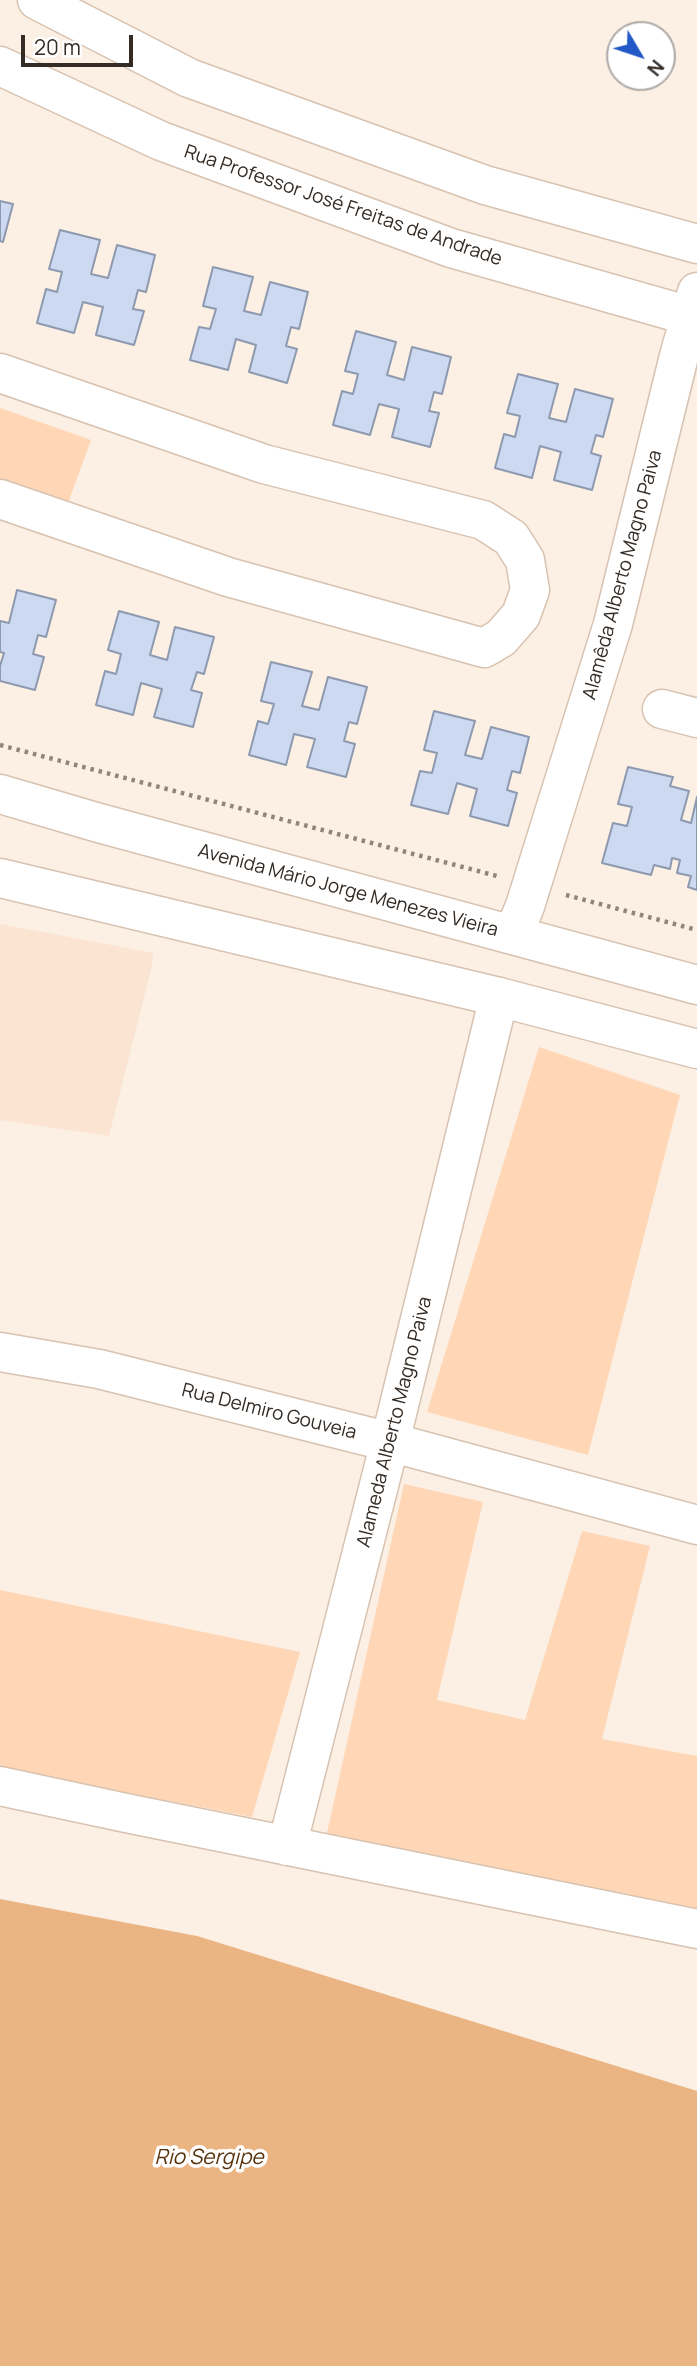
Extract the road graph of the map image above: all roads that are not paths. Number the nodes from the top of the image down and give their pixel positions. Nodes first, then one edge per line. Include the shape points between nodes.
1 (37, 0) edge
2 (0, 66) edge
3 (697, 244) edge
4 (695, 309) edge
5 (0, 373) edge
6 (0, 499) edge
7 (0, 794) edge
8 (0, 878) edge
9 (513, 935) junction
10 (697, 985) edge
11 (499, 997) junction
12 (697, 1049) edge
13 (0, 1352) edge
14 (390, 1442) junction
15 (697, 1525) edge
16 (0, 1786) edge
17 (287, 1846) junction
18 (697, 1929) edge

1 - 3 street via 189,78 485,185
2 - 4 street, Rua Professor José Freitas de Andrade via 161,141 438,244
4 - 9 street, Alamêda Alberto Magno Paiva via 613,624
5 - 6 street via 264,464 483,520 511,538 525,560 530,590 521,615 501,638 484,648 228,577
7 - 9 street, Avenida Mário Jorge Menezes Vieira
8 - 11 street
9 - 10 street, Avenida Mário Jorge Menezes Vieira
11 - 12 street
11 - 14 street, Alameda Alberto Magno Paiva
13 - 14 street, Rua Delmiro Gouveia via 99,1369
14 - 15 street, Rua Delmiro Gouveia
14 - 17 street, Alameda Alberto Magno Paiva
16 - 17 street
17 - 18 street

